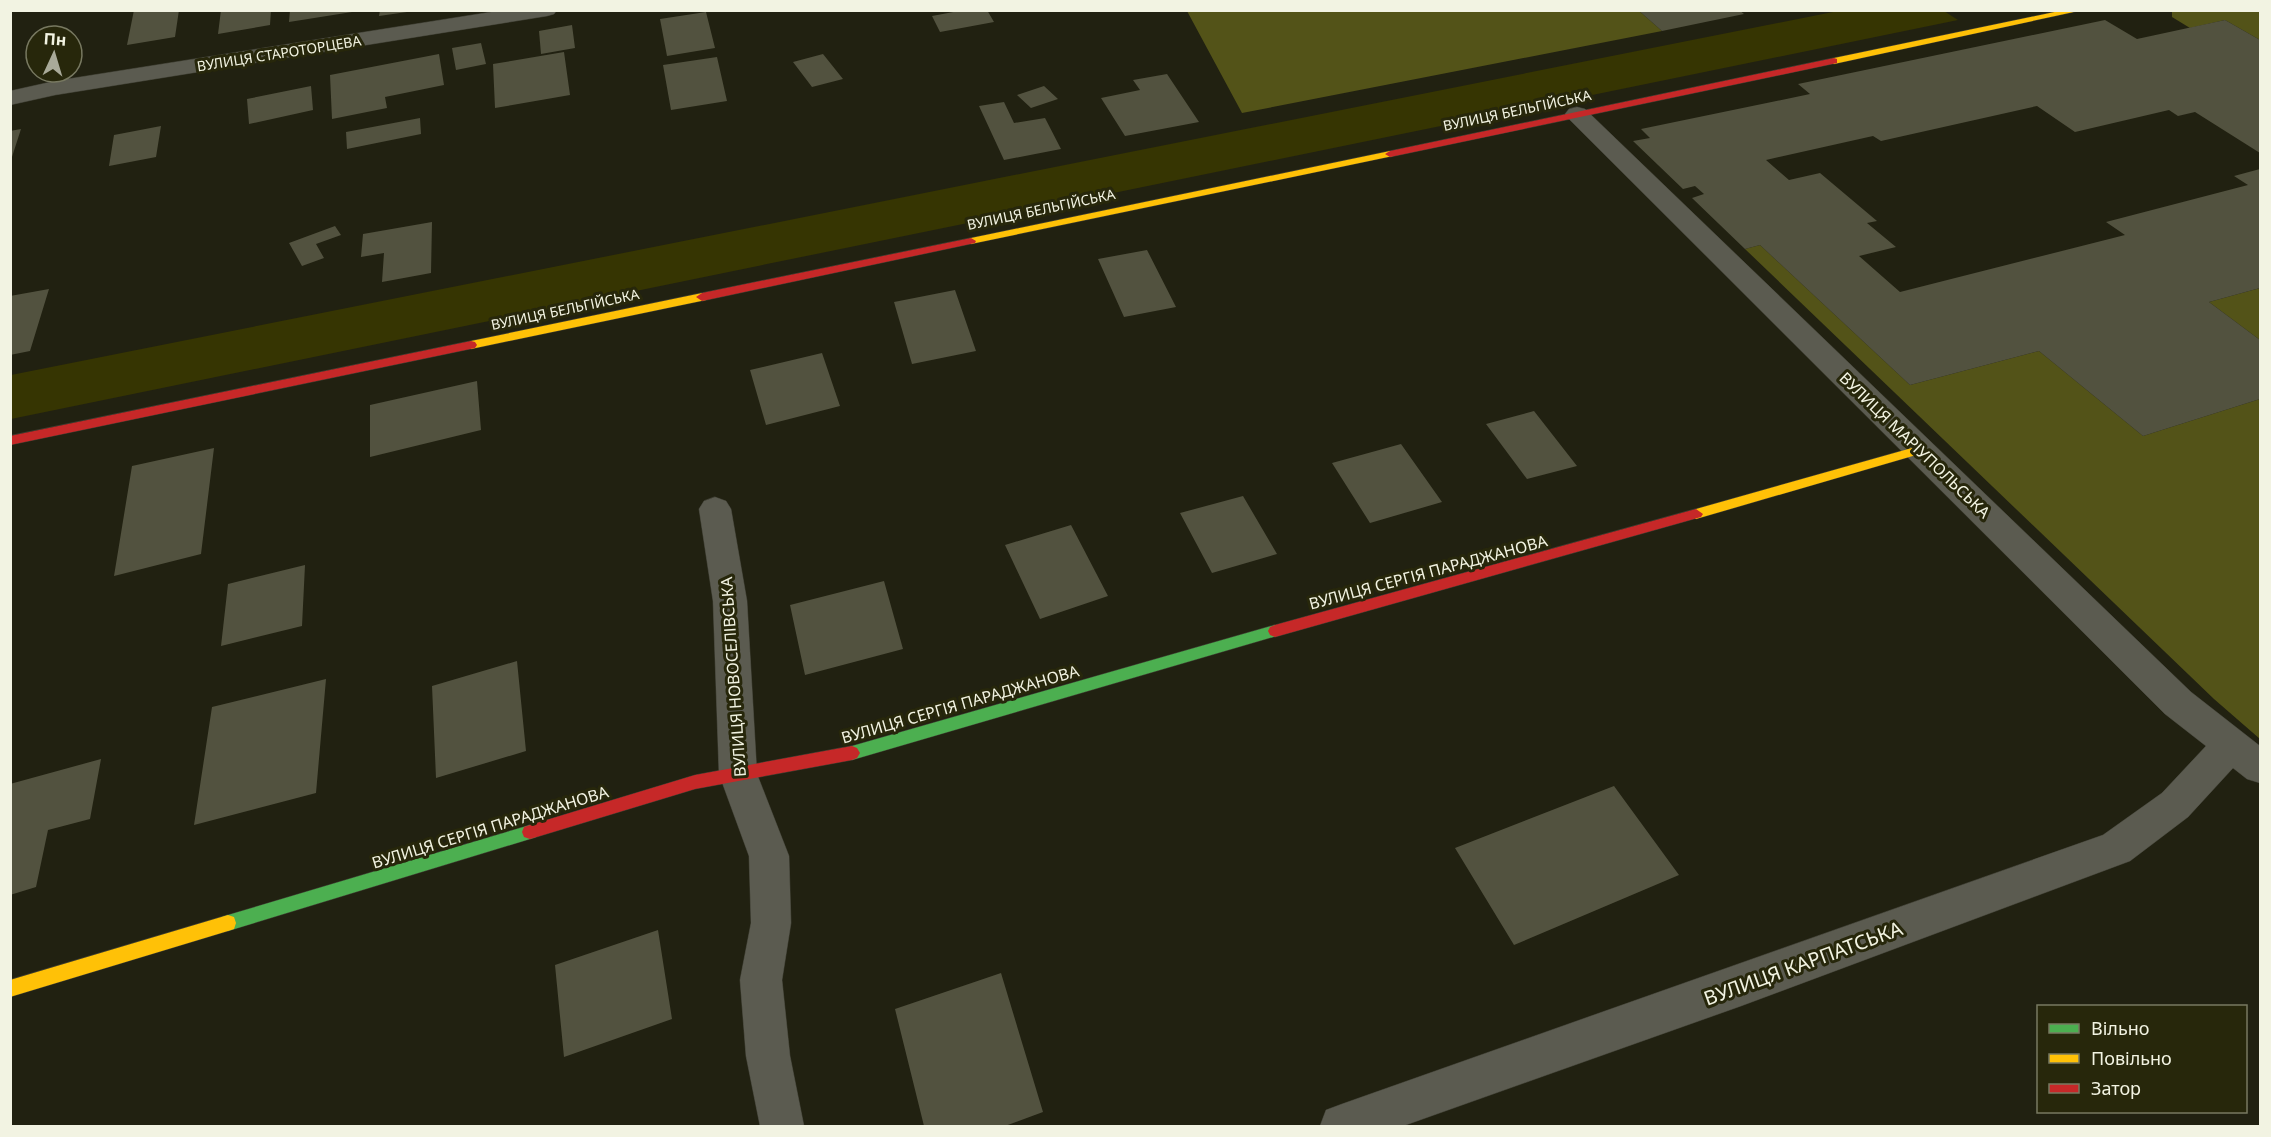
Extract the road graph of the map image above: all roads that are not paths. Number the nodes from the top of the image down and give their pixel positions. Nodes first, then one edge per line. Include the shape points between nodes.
1 (547, 10) edge
2 (2079, 10) edge
3 (10, 98) edge
4 (1577, 114) junction
5 (10, 441) edge
6 (1919, 450) junction
7 (715, 509) dead end
8 (2246, 755) edge
9 (738, 774) junction
10 (10, 989) edge
11 (782, 1126) edge
12 (1342, 1126) edge

1 - 3 street, ВУЛИЦЯ СТАРОТОРЦЕВА
2 - 4 street, ВУЛИЦЯ БЕЛЬГІЙСЬКА
4 - 5 street, ВУЛИЦЯ БЕЛЬГІЙСЬКА
4 - 6 street, ВУЛИЦЯ МАРІУПОЛЬСЬКА
6 - 8 street, ВУЛИЦЯ МАРІУПОЛЬСЬКА via 2178,702
6 - 9 street, ВУЛИЦЯ СЕРГІЯ ПАРАДЖАНОВА via 845,755
7 - 9 street, ВУЛИЦЯ НОВОСЕЛІВСЬКА via 730,601
8 - 12 street, ВУЛИЦЯ КАРПАТСЬКА via 2116,848
9 - 10 street, ВУЛИЦЯ СЕРГІЯ ПАРАДЖАНОВА via 695,782
9 - 11 street, ВУЛИЦЯ НОВОСЕЛІВСЬКА via 769,856 771,923 761,980 768,1056

